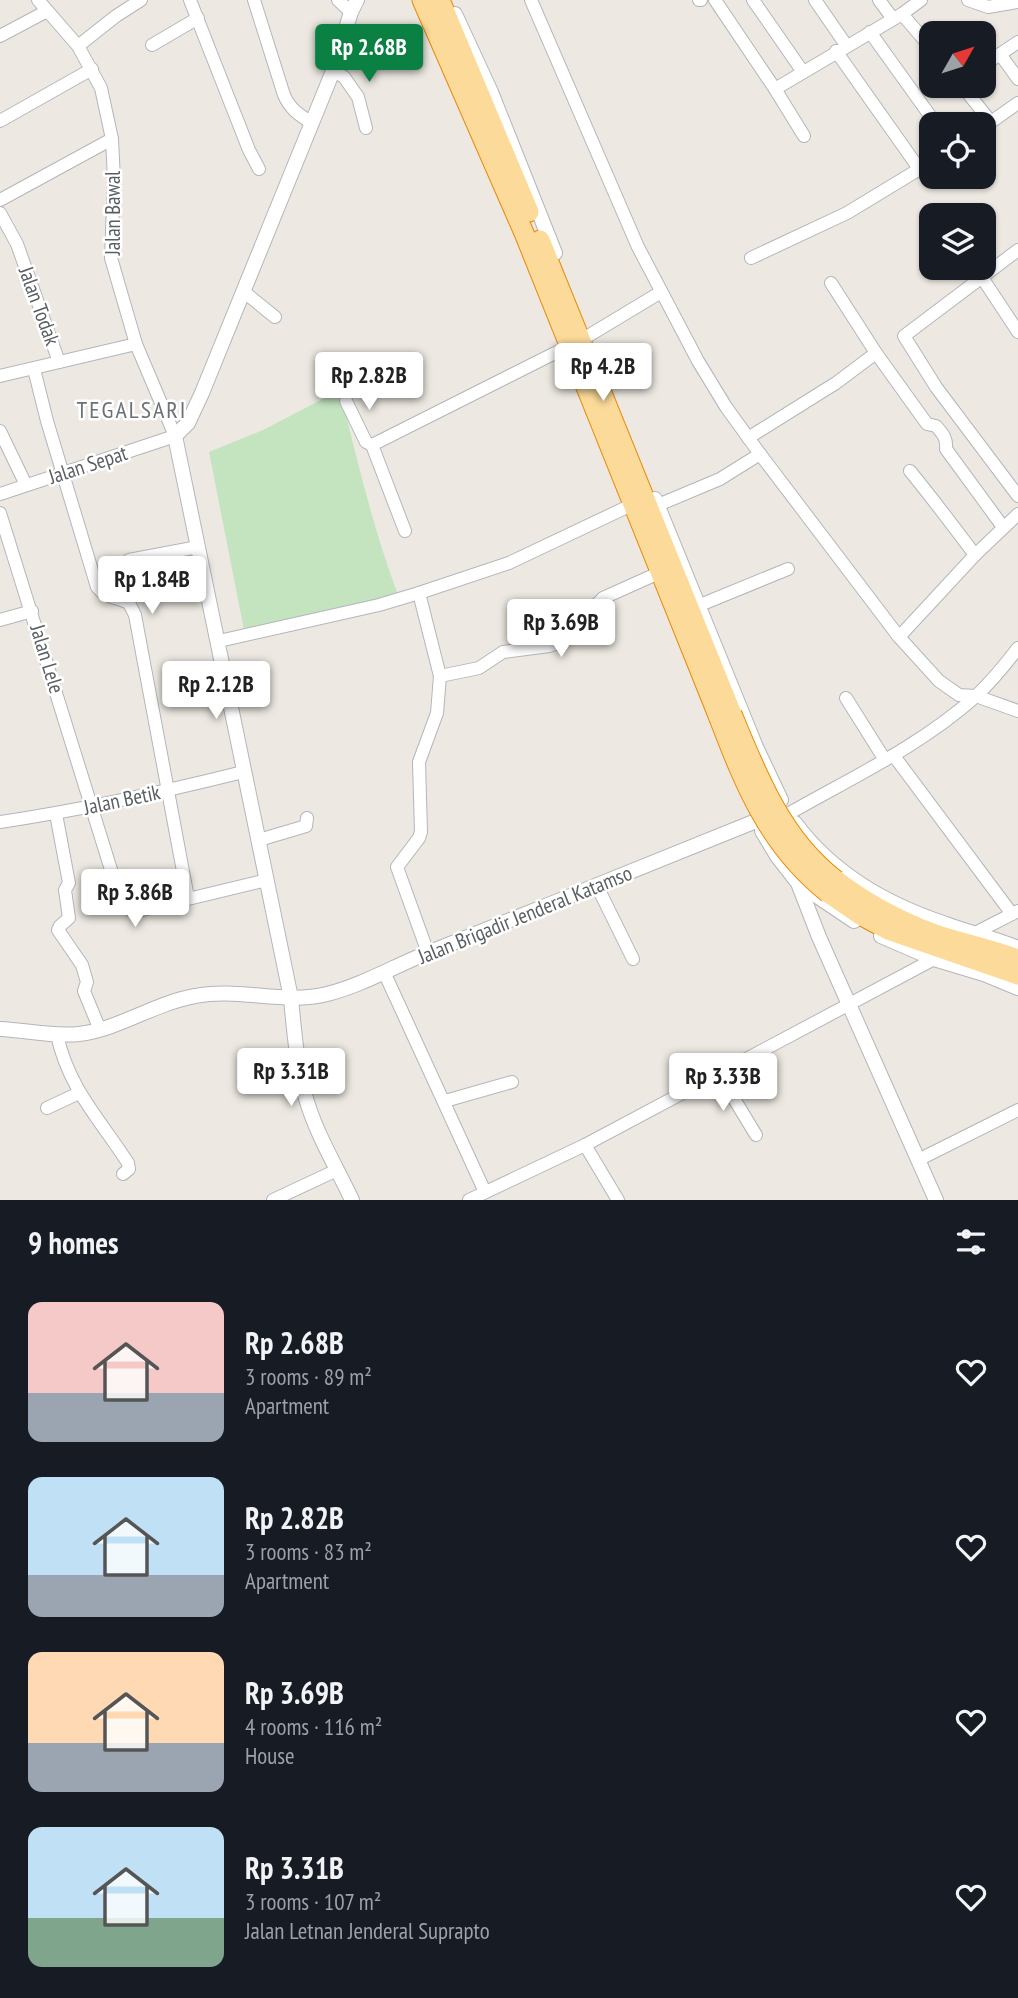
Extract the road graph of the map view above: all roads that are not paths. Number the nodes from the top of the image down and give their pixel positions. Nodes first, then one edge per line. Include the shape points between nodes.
1 (38, 0) edge
2 (141, 0) edge
3 (190, 0) edge
4 (254, 0) edge
5 (338, 0) edge
6 (414, 0) edge
7 (422, 0) edge
8 (440, 0) edge
9 (448, 0) edge
10 (531, 0) edge
11 (715, 0) edge
12 (753, 0) edge
13 (816, 0) edge
14 (880, 0) edge
15 (921, 0) edge
16 (968, 0) edge
17 (1018, 2) edge
18 (354, 6) edge
19 (47, 11) junction
20 (897, 16) junction
21 (198, 18) junction
22 (870, 32) junction
23 (0, 36) edge
24 (919, 37) edge
25 (1018, 42) edge
26 (152, 45) dead end
27 (78, 46) junction
28 (841, 48) junction
29 (1000, 54) junction
30 (996, 57) edge
31 (92, 69) junction
32 (333, 71) junction
33 (803, 72) junction
34 (1018, 79) edge
35 (775, 89) junction
36 (1018, 103) edge
37 (927, 112) edge
38 (996, 118) edge
39 (0, 121) edge
40 (312, 123) junction
41 (366, 128) dead end
42 (803, 136) dead end
43 (112, 139) junction
44 (919, 158) edge
45 (258, 169) dead end
46 (919, 170) edge
47 (0, 200) edge
48 (0, 213) edge
49 (1018, 250) edge
50 (751, 258) dead end
51 (996, 265) edge
52 (976, 280) edge
53 (984, 280) edge
54 (831, 284) dead end
55 (243, 291) junction
56 (661, 292) junction
57 (275, 317) dead end
58 (1018, 332) edge
59 (588, 336) junction
60 (136, 344) junction
61 (562, 349) junction
62 (876, 354) junction
63 (59, 362) junction
64 (34, 369) junction
65 (0, 376) edge
66 (346, 401) dead end
67 (0, 431) edge
68 (175, 436) junction
69 (748, 438) junction
70 (372, 445) junction
71 (760, 454) junction
72 (910, 471) dead end
73 (63, 474) junction
74 (26, 485) junction
75 (0, 494) edge
76 (1018, 496) edge
77 (658, 505) junction
78 (625, 508) junction
79 (0, 513) edge
80 (1018, 514) edge
81 (1003, 527) junction
82 (405, 531) dead end
83 (198, 547) junction
84 (975, 555) junction
85 (130, 560) dead end
86 (788, 569) dead end
87 (652, 576) junction
88 (419, 593) junction
89 (700, 605) junction
90 (32, 611) junction
91 (0, 620) edge
92 (899, 636) junction
93 (219, 641) junction
94 (1018, 648) edge
95 (440, 676) junction
96 (846, 698) dead end
97 (981, 698) junction
98 (1018, 711) edge
99 (726, 716) junction
100 (893, 759) junction
101 (243, 772) junction
102 (169, 791) junction
103 (91, 807) junction
104 (55, 814) junction
105 (788, 814) junction
106 (307, 818) dead end
107 (756, 821) junction
108 (0, 822) edge
109 (259, 840) junction
110 (815, 847) junction
111 (267, 880) junction
112 (798, 883) junction
113 (597, 886) junction
114 (832, 887) junction
115 (188, 898) junction
116 (1015, 913) edge
117 (975, 933) junction
118 (1018, 948) edge
119 (428, 953) junction
120 (633, 959) dead end
121 (934, 959) junction
122 (1018, 959) edge
123 (384, 972) junction
124 (1018, 975) edge
125 (1018, 988) edge
126 (291, 998) junction
127 (850, 1004) junction
128 (0, 1029) edge
129 (100, 1030) junction
130 (57, 1035) junction
131 (719, 1074) junction
132 (512, 1082) dead end
133 (79, 1093) junction
134 (445, 1101) junction
135 (47, 1108) dead end
136 (1018, 1110) edge
137 (756, 1135) dead end
138 (586, 1144) junction
139 (918, 1160) junction
140 (337, 1170) junction
141 (123, 1174) dead end
142 (477, 1197) edge
143 (273, 1200) edge
144 (352, 1200) edge
145 (618, 1200) edge
146 (936, 1200) edge

1 - 19 street, Jalan Bawal
2 - 27 street
3 - 21 street
4 - 40 street via 289,106
5 - 18 street
6 - 61 street
7 - 99 highway
8 - 99 highway via 603,390
9 - 59 street via 491,92
10 - 56 street
11 - 35 street
12 - 33 street
13 - 28 street
14 - 20 street
15 - 20 street
16 - 17 street via 988,6
18 - 32 street
19 - 23 street
19 - 27 street, Jalan Bawal
20 - 22 street
20 - 24 street
21 - 26 street
21 - 45 street
22 - 28 street
22 - 37 street
25 - 29 street
27 - 31 street, Jalan Bawal
28 - 33 street
28 - 44 street
29 - 30 street
29 - 34 street
31 - 39 street
31 - 43 street, Jalan Bawal via 106,105
32 - 40 street
32 - 41 street via 344,77 358,97
33 - 35 street
35 - 42 street
36 - 38 street
40 - 55 street
43 - 47 street
43 - 60 street, Jalan Bawal via 111,258
46 - 50 street via 848,213
48 - 63 street, Jalan Todak via 17,244
49 - 51 street
52 - 76 street via 904,336 936,387
53 - 58 street
54 - 62 street
55 - 57 street
55 - 68 street via 188,423
56 - 59 street
56 - 69 street
59 - 77 street
60 - 63 street
60 - 68 street, Jalan Bawal
61 - 70 street
61 - 78 street
62 - 69 street
62 - 81 street via 927,424 943,434 946,449
63 - 64 street
64 - 65 street
64 - 73 street
66 - 70 street via 366,442
67 - 74 street
68 - 73 street, Jalan Sepat
68 - 83 street
69 - 71 street
70 - 82 street
71 - 77 street via 720,479
71 - 92 street
72 - 84 street
73 - 74 street, Jalan Sepat
73 - 102 street via 97,587 134,610
74 - 75 street, Jalan Sepat
77 - 89 street
78 - 87 street
78 - 88 street via 509,563
79 - 90 street, Jalan Lele
80 - 81 street
81 - 84 street
83 - 85 street
83 - 93 street
84 - 92 street
86 - 89 street
87 - 95 street via 603,598 580,633 571,638 503,652 479,668
87 - 107 street
88 - 93 street
88 - 95 street
89 - 105 street
90 - 91 street
90 - 103 street, Jalan Lele
92 - 97 street via 950,690
93 - 101 street
94 - 97 street
95 - 119 street via 437,713 419,762 421,832 397,867
96 - 100 street
97 - 98 street
97 - 100 street
99 - 114 highway, bridge via 750,795 764,820 799,867
100 - 105 street
100 - 116 street
101 - 102 street, Jalan Betik
101 - 109 street
102 - 103 street, Jalan Betik
102 - 115 street
103 - 104 street, Jalan Betik
103 - 115 street, Jalan Lele via 126,909 134,912
104 - 108 street, Jalan Betik
104 - 129 street via 69,883 65,891 69,918 58,930 82,965 85,990
105 - 110 street
106 - 109 street via 306,826
107 - 112 street
107 - 113 street, Jalan Brigadir Jenderal Katamso
109 - 111 street
110 - 112 street
110 - 117 street via 877,895
111 - 115 street
111 - 126 street
112 - 121 street via 875,934
112 - 127 street
113 - 119 street, Jalan Brigadir Jenderal Katamso
113 - 120 street
114 - 122 highway via 935,934
114 - 124 highway via 860,915 888,930
116 - 117 street
117 - 118 street
119 - 123 street, Jalan Brigadir Jenderal Katamso
121 - 125 street
121 - 127 street
123 - 126 street, Jalan Brigadir Jenderal Katamso via 324,995
123 - 134 street
126 - 129 street, Jalan Brigadir Jenderal Katamso via 199,995 164,1003
126 - 140 street via 306,1098
127 - 131 street
127 - 139 street
128 - 130 street, Jalan Brigadir Jenderal Katamso
129 - 130 street, Jalan Brigadir Jenderal Katamso
130 - 133 street
131 - 137 street
131 - 138 street
132 - 134 street
133 - 135 street
133 - 141 street via 128,1163
134 - 142 street
136 - 139 street
138 - 142 street
138 - 145 street
139 - 146 street
140 - 143 street
140 - 144 street

